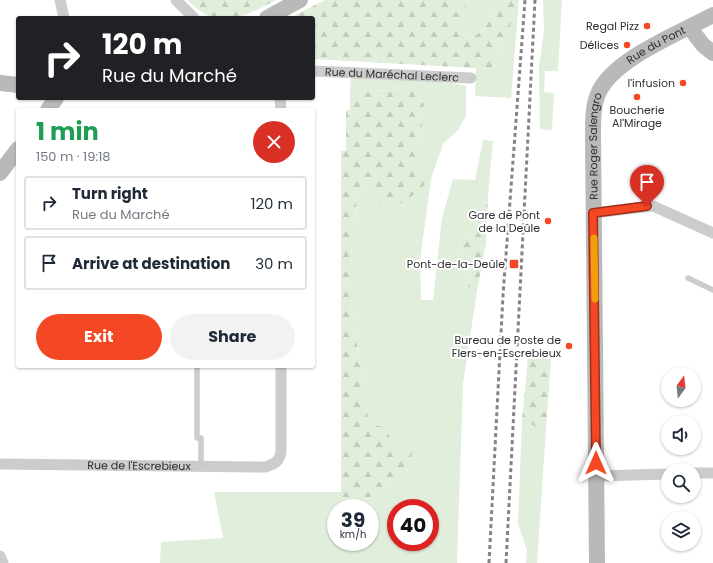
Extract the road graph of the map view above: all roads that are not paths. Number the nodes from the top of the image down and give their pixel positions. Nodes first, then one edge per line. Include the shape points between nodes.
1 (60, 0) edge
2 (176, 0) edge
3 (300, 0) edge
4 (64, 16) edge
5 (192, 16) edge
6 (271, 16) edge
7 (713, 16) edge
8 (690, 28) junction
9 (713, 53) edge
10 (315, 71) edge
11 (471, 78) dead end
12 (604, 81) joint
13 (0, 83) edge
14 (16, 85) edge
15 (16, 152) edge
16 (0, 173) edge
17 (593, 213) junction
18 (713, 233) edge
19 (688, 278) dead end
20 (713, 290) edge
21 (197, 368) edge
22 (281, 368) edge
23 (0, 464) edge
24 (201, 466) junction
25 (701, 473) edge
26 (713, 473) edge
27 (661, 474) edge
28 (596, 476) junction
29 (0, 556) edge
30 (3, 563) edge
31 (597, 563) edge

1 - 4 street
2 - 5 street
3 - 6 street
7 - 8 street, Rue du Pont
8 - 9 street
8 - 12 street, Rue du Pont via 629,60
10 - 11 street, Rue du Maréchal Leclerc
12 - 17 street, Rue Roger Salengro via 594,109
13 - 14 street
15 - 16 street
17 - 18 street via 653,206
17 - 28 street, Rue Roger Salengro
19 - 20 lane
21 - 24 lane via 197,438 201,438
22 - 24 street, Rue de l'Escrebieux via 281,451 278,462 265,467
23 - 24 street, Rue de l'Escrebieux
25 - 26 street
27 - 28 street
28 - 31 street, Rue Roger Salengro
29 - 30 street

